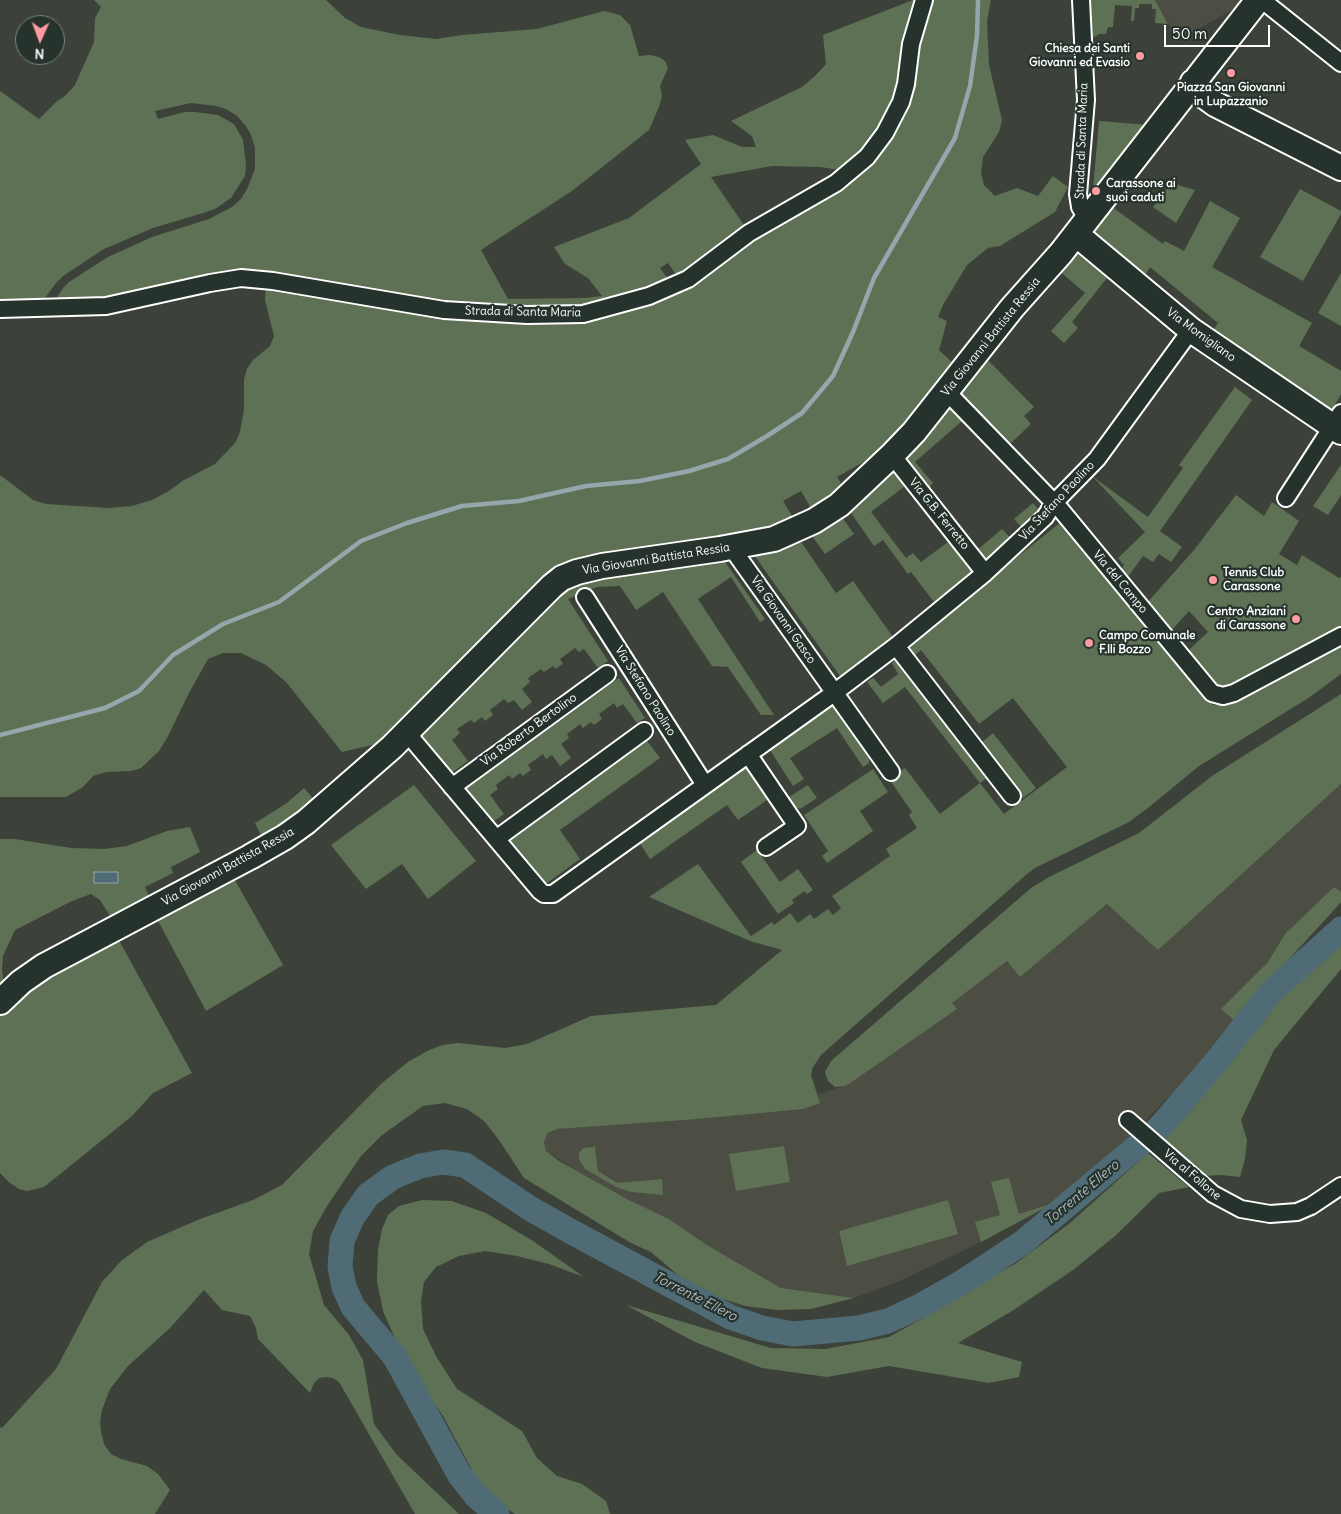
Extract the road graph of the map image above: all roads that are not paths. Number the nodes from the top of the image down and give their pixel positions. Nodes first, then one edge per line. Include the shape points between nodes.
1 (924, 0) edge
2 (1081, 0) edge
3 (1260, 0) edge
4 (1341, 63) edge
5 (1193, 82) junction
6 (1341, 168) edge
7 (1082, 226) junction
8 (0, 309) edge
9 (1191, 330) junction
10 (946, 391) junction
11 (1338, 424) edge
12 (892, 455) junction
13 (1286, 498) dead end
14 (1054, 503) junction
15 (731, 547) junction
16 (985, 573) junction
17 (585, 597) dead end
18 (1341, 636) edge
19 (896, 646) junction
20 (607, 674) dead end
21 (834, 693) junction
22 (644, 731) dead end
23 (407, 733) junction
24 (748, 754) junction
25 (891, 772) dead end
26 (705, 785) junction
27 (452, 787) junction
28 (1012, 796) dead end
29 (496, 839) junction
30 (766, 847) dead end
31 (0, 1002) edge
32 (1128, 1120) dead end
33 (1341, 1186) edge

1 - 8 street, Strada di Santa Maria via 911,44 901,102 885,134 867,157 836,183 749,233 688,279 649,296 583,314 527,315 444,310 241,278 106,306
2 - 7 street, Strada di Santa Maria via 1086,100 1078,194
3 - 4 street
3 - 5 street, Via Giovanni Battista Ressia
5 - 6 street via 1215,104
5 - 7 street, Via Giovanni Battista Ressia
7 - 9 street, Via Momigliano
7 - 10 street, Via Giovanni Battista Ressia
9 - 11 street, Via Momigliano
9 - 14 street, Via Stefano Paolino via 1096,459
10 - 12 street, Via Giovanni Battista Ressia
10 - 14 street, Via del Campo
11 - 13 street, Via Momigliano
12 - 15 street, Via Giovanni Battista Ressia via 839,505 814,521 774,539
12 - 16 street, Via G.B. Ferretto
14 - 16 street, Via Stefano Paolino via 1045,517
14 - 18 street, Via del Campo via 1212,693 1223,696 1234,693
15 - 21 street, Via Giovanni Gasco
15 - 23 street, Via Giovanni Battista Ressia via 602,566 562,578
16 - 19 street, Via Stefano Paolino
17 - 26 street, Via Stefano Paolino
19 - 21 street, Via Stefano Paolino
19 - 28 street
20 - 27 street, Via Roberto Bertolino
21 - 24 street, Via Stefano Paolino
21 - 25 street
22 - 29 street
23 - 27 street
23 - 31 street, Via Giovanni Battista Ressia via 285,837 44,966
24 - 26 street, Via Stefano Paolino
24 - 30 street via 797,826
26 - 29 street, Via Stefano Paolino via 556,892 547,895 540,892
27 - 29 street
32 - 33 street, Via al Follone via 1220,1198 1246,1211 1285,1214 1302,1210

